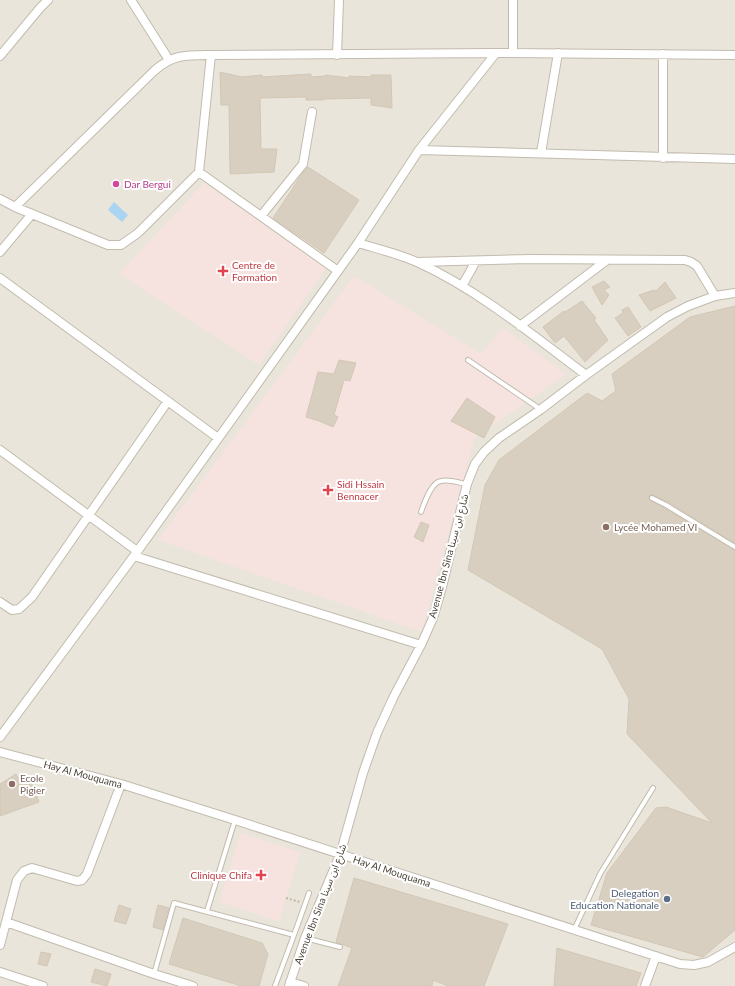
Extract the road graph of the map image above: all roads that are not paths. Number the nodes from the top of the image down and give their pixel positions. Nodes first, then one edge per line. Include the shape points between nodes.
1 (48, 0) edge
2 (131, 0) edge
3 (339, 0) edge
4 (513, 0) edge
5 (496, 53) junction
6 (513, 53) junction
7 (558, 53) junction
8 (663, 54) junction
9 (211, 55) junction
10 (337, 55) junction
11 (735, 55) edge
12 (0, 56) edge
13 (169, 60) junction
14 (312, 112) dead end
15 (419, 150) junction
16 (541, 153) junction
17 (663, 158) junction
18 (735, 159) edge
19 (199, 172) junction
20 (0, 199) edge
21 (15, 207) junction
22 (32, 214) junction
23 (261, 216) junction
24 (358, 243) junction
25 (0, 252) edge
26 (606, 260) junction
27 (476, 261) junction
28 (418, 262) junction
29 (338, 271) junction
30 (0, 278) edge
31 (462, 286) junction
32 (735, 293) edge
33 (715, 296) junction
34 (520, 326) junction
35 (468, 360) dead end
36 (586, 375) junction
37 (168, 401) junction
38 (540, 410) junction
39 (218, 438) junction
40 (0, 450) edge
41 (467, 484) junction
42 (652, 498) dead end
43 (421, 512) dead end
44 (89, 515) junction
45 (735, 547) edge
46 (136, 553) junction
47 (0, 602) edge
48 (421, 645) junction
49 (0, 737) edge
50 (0, 752) edge
51 (121, 784) junction
52 (653, 788) dead end
53 (235, 820) junction
54 (340, 855) junction
55 (308, 893) dead end
56 (207, 911) junction
57 (6, 922) junction
58 (574, 930) junction
59 (294, 935) junction
60 (305, 938) junction
61 (0, 945) edge
62 (340, 947) dead end
63 (735, 947) edge
64 (656, 956) junction
65 (0, 972) edge
66 (154, 974) junction
67 (290, 984) edge
68 (43, 986) edge
69 (194, 986) edge
70 (275, 986) edge
71 (304, 986) edge
72 (645, 986) edge

1 - 12 street
2 - 13 street
3 - 10 street
4 - 6 street
5 - 6 street
5 - 10 street
5 - 15 street
6 - 7 street
7 - 8 street
7 - 16 street
8 - 11 street
8 - 17 street
9 - 10 street
9 - 13 street via 186,55
9 - 19 street
13 - 21 street via 154,71
14 - 23 street via 303,164
15 - 16 street
15 - 24 street
16 - 17 street
17 - 18 street
19 - 22 street via 138,233 121,245 108,245
19 - 23 street
20 - 21 street
21 - 22 street
22 - 25 street
23 - 29 street
24 - 28 street
24 - 29 street
26 - 27 street
26 - 33 street via 685,260 697,266
26 - 34 street
27 - 28 street
27 - 31 street
28 - 31 street
29 - 39 street
30 - 37 street
31 - 34 street
32 - 33 street, Avenue Ibn Sina شارع ابن سينا
33 - 36 street, Avenue Ibn Sina شارع ابن سينا via 667,317
34 - 36 street
35 - 38 lane
36 - 38 street, Avenue Ibn Sina شارع ابن سينا
37 - 39 street
37 - 44 street
38 - 41 street, Avenue Ibn Sina شارع ابن سينا via 499,438 484,452 475,464
39 - 46 street
40 - 44 street
41 - 43 lane via 445,480 434,484
41 - 48 street, Avenue Ibn Sina شارع ابن سينا via 442,587 433,618
42 - 45 lane
44 - 46 street
44 - 47 street via 32,598 19,609 12,610
46 - 48 street via 269,599
46 - 49 street
48 - 54 street, Avenue Ibn Sina شارع ابن سينا via 377,733
50 - 51 street, Hay Al Mouquama
51 - 53 street, Hay Al Mouquama
51 - 57 street via 87,874 82,880 77,881 32,868 24,871 17,880
52 - 58 lane via 600,874
53 - 54 street, Hay Al Mouquama
53 - 56 lane
54 - 58 street, Hay Al Mouquama
54 - 60 street, Avenue Ibn Sina شارع ابن سينا
55 - 59 lane
56 - 59 lane
56 - 66 lane via 174,902
57 - 61 street
57 - 66 street
58 - 64 street, Hay Al Mouquama
59 - 70 lane
60 - 62 lane
60 - 67 street, Avenue Ibn Sina شارع ابن سينا
63 - 64 street, Hay Al Mouquama via 708,962 694,965 680,964
64 - 72 street
65 - 68 street
66 - 69 street
67 - 71 street

